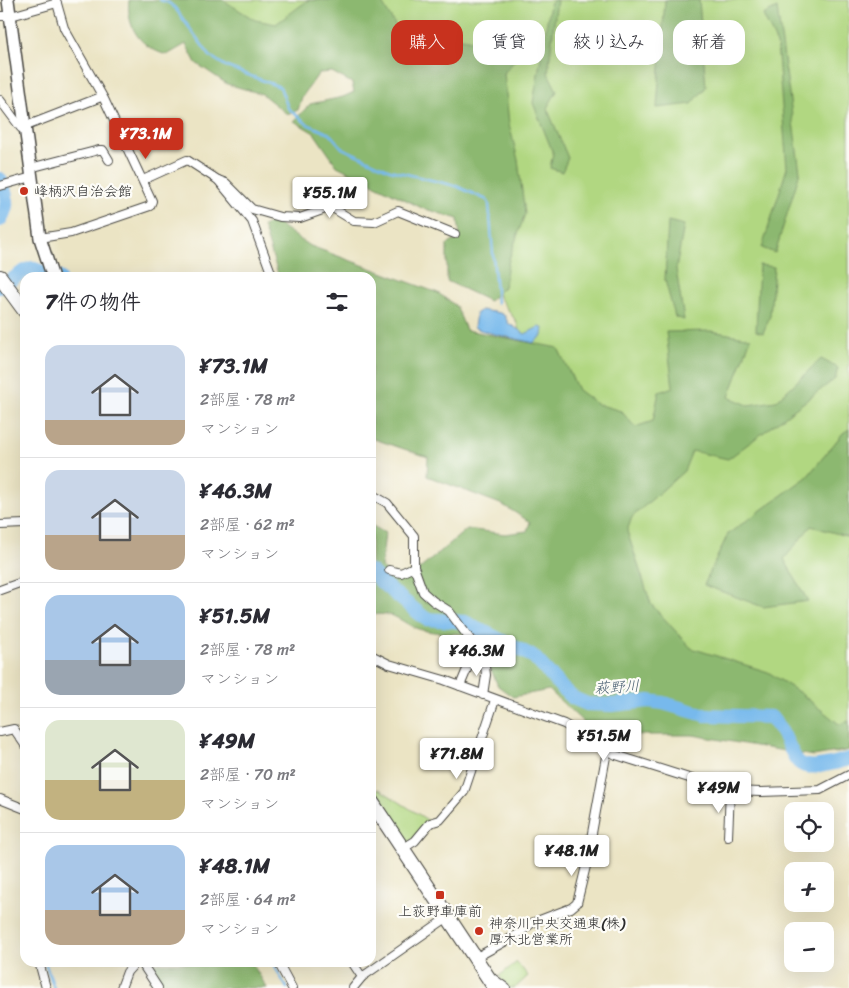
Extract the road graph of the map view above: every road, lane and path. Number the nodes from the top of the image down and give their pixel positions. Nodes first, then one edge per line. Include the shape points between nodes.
1 (8, 0) edge
2 (56, 1) edge
3 (5, 16) edge
4 (102, 97) junction
5 (0, 100) edge
6 (25, 126) junction
7 (109, 160) dead end
8 (31, 173) junction
9 (144, 180) junction
10 (218, 180) junction
11 (0, 186) edge
12 (455, 234) dead end
13 (40, 238) junction
14 (51, 272) edge
15 (271, 272) edge
16 (1, 279) edge
17 (20, 305) edge
18 (376, 497) edge
19 (20, 524) edge
20 (0, 525) edge
21 (414, 567) junction
22 (389, 570) dead end
23 (20, 583) edge
24 (0, 590) edge
25 (480, 655) junction
26 (376, 657) edge
27 (460, 686) junction
28 (483, 695) junction
29 (496, 700) junction
30 (0, 732) edge
31 (20, 738) edge
32 (608, 751) junction
33 (849, 775) edge
34 (730, 791) junction
35 (0, 798) edge
36 (20, 807) edge
37 (376, 809) edge
38 (728, 837) dead end
39 (402, 849) junction
40 (448, 917) junction
41 (475, 958) junction
42 (376, 966) edge
43 (40, 967) edge
44 (132, 967) edge
45 (143, 967) edge
46 (281, 967) edge
47 (356, 967) edge
48 (375, 967) edge
49 (485, 973) junction
50 (362, 976) junction
51 (46, 988) edge
52 (121, 988) edge
53 (158, 988) edge
54 (292, 988) edge
55 (353, 988) edge
56 (495, 988) edge
57 (506, 988) edge

1 - 3 street
2 - 3 street
2 - 4 street via 64,28
3 - 6 street
4 - 6 street
4 - 9 street
5 - 6 street via 21,128
6 - 8 street
7 - 8 street via 99,150
8 - 11 street
8 - 13 street
9 - 10 street via 187,160
9 - 13 street via 152,201 150,206 70,233
10 - 12 street via 226,183 252,209 280,217 300,218 331,207 354,221 374,222 398,211
10 - 15 street via 252,221
13 - 14 street
16 - 17 highway
18 - 21 street via 387,503 414,536
19 - 20 street
21 - 22 street via 401,573
21 - 25 street via 423,592 449,611
23 - 24 street
25 - 27 street via 470,662
25 - 28 street via 486,664
26 - 27 street
27 - 28 street
28 - 29 street
29 - 32 street via 574,728
29 - 39 street via 464,792 440,820 430,823 415,842
30 - 31 street via 14,729
32 - 34 street
32 - 41 street via 577,902
33 - 34 street via 820,790
34 - 38 street
35 - 36 street
37 - 39 highway
39 - 40 highway
40 - 41 highway
40 - 42 street
41 - 49 highway
43 - 51 street
44 - 52 street
45 - 53 street
46 - 54 street
47 - 50 street
48 - 50 street
49 - 56 highway
49 - 57 street
50 - 55 street

